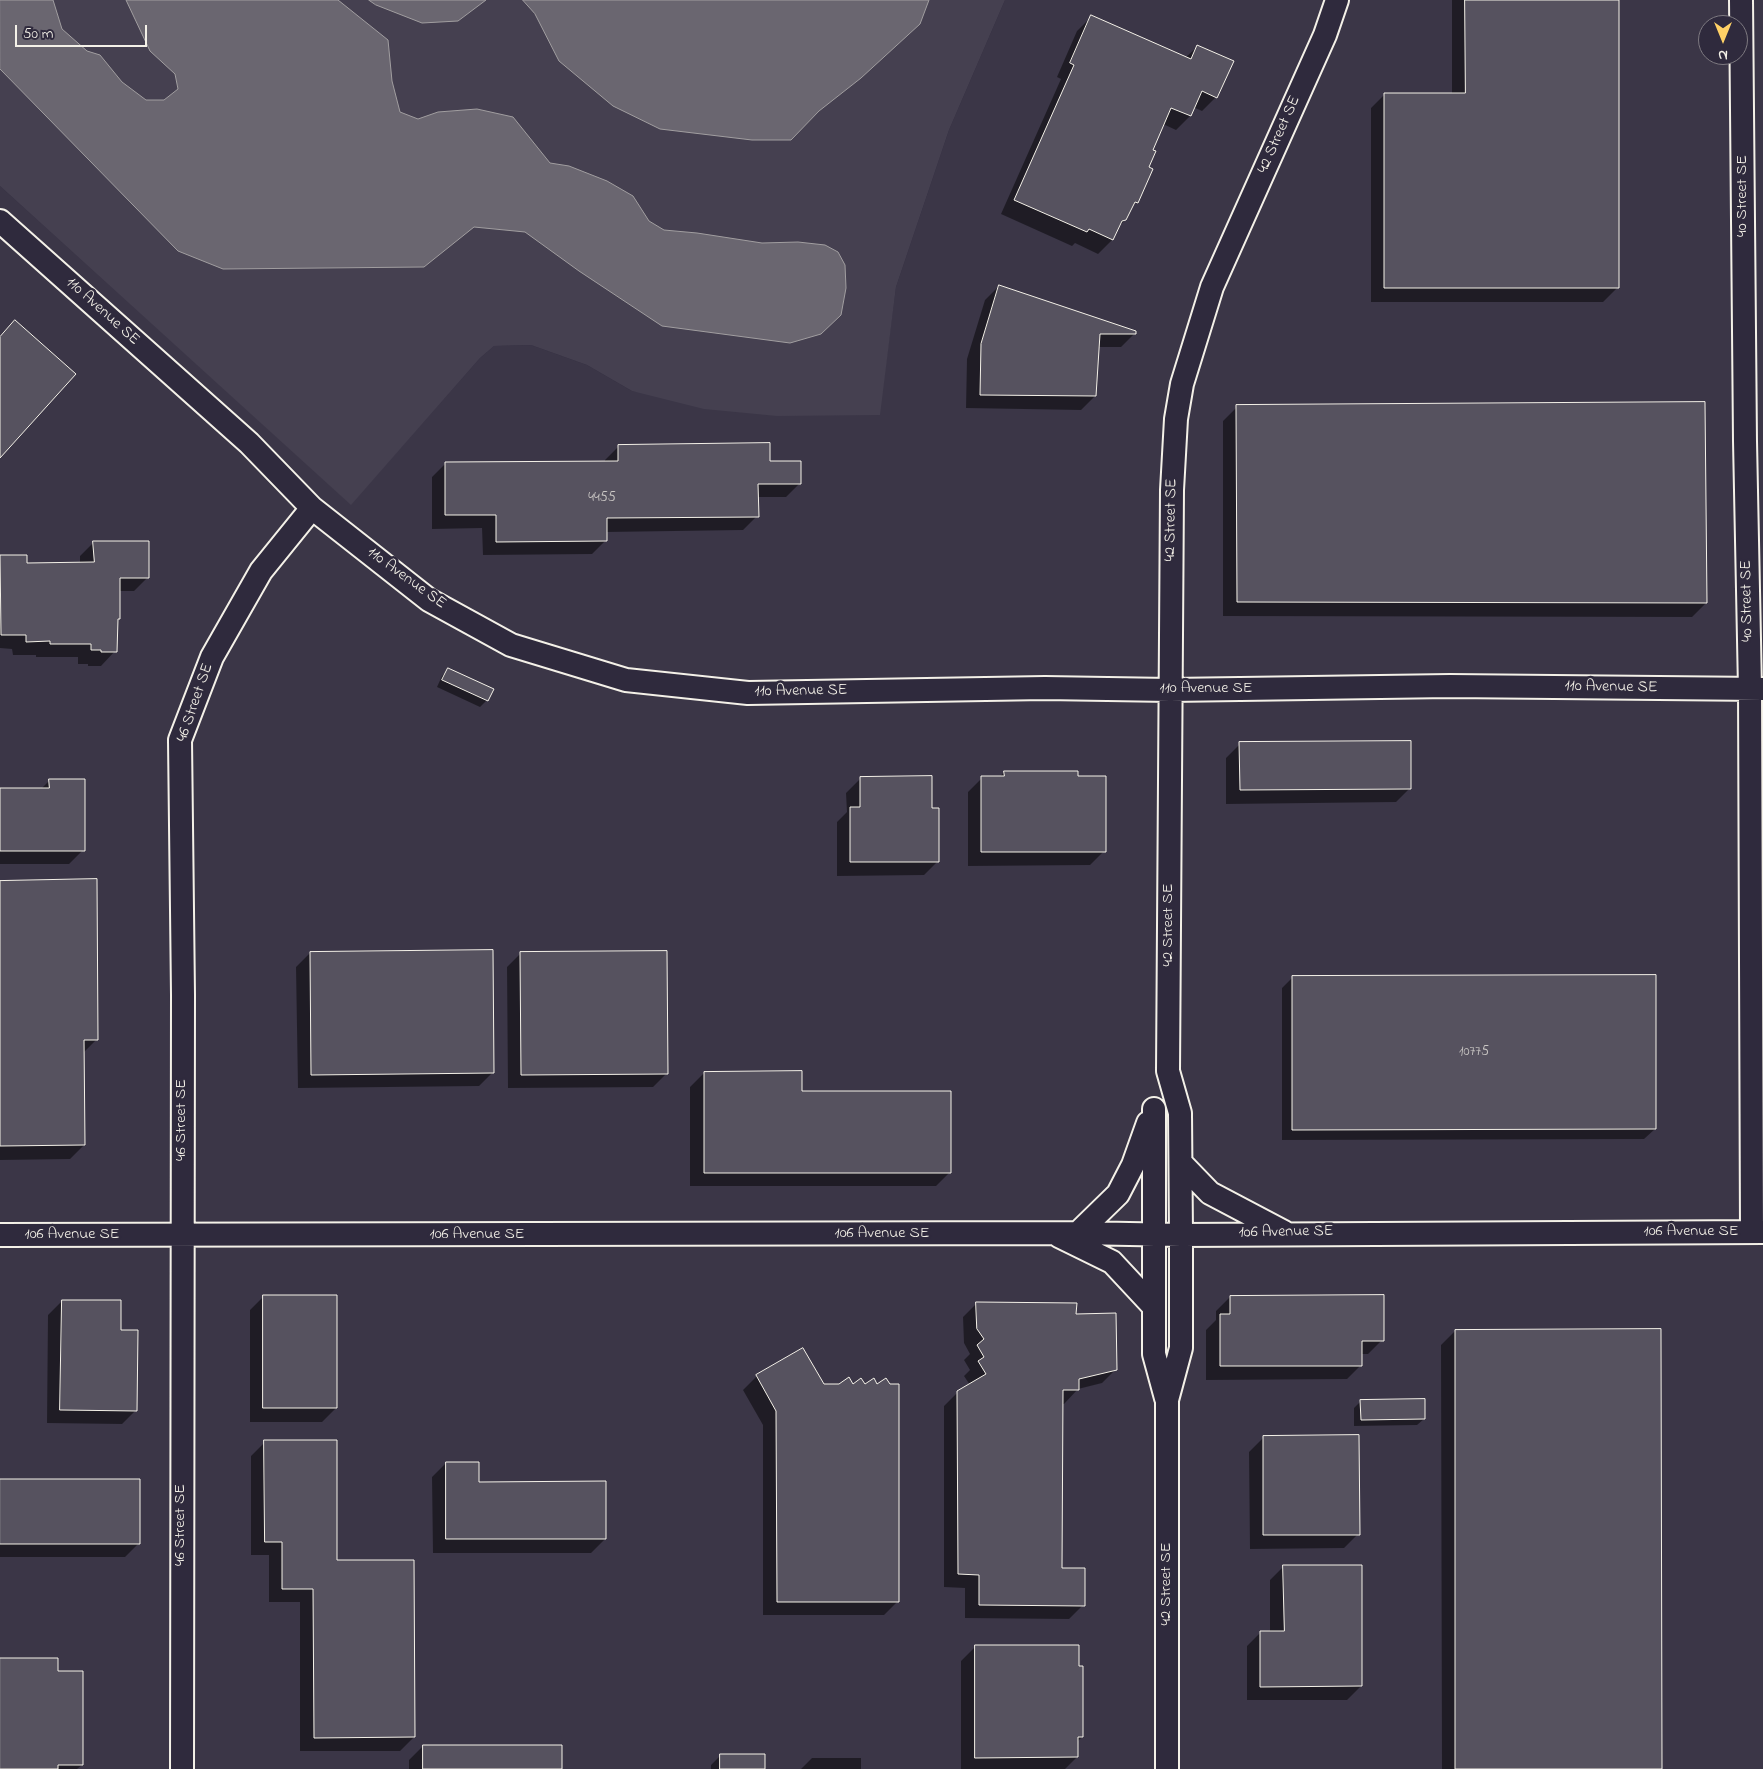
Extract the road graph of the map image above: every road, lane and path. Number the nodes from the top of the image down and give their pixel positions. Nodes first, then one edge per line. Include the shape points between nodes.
1 (1336, 0) edge
2 (1742, 0) edge
3 (0, 221) edge
4 (312, 508) junction
5 (1757, 689) edge
6 (1170, 690) junction
7 (1168, 1071) junction
8 (1154, 1109) junction
9 (1181, 1163) junction
10 (1757, 1232) edge
11 (1053, 1233) junction
12 (1078, 1233) junction
13 (1287, 1233) junction
14 (1154, 1234) junction
15 (181, 1235) junction
16 (1181, 1235) junction
17 (0, 1236) edge
18 (1153, 1306) junction
19 (1166, 1400) junction
20 (182, 1769) edge
21 (1167, 1769) edge

1 - 6 street, 42 Street SE via 1322,42 1212,286 1182,384 1176,420 1172,490
2 - 5 street, 40 Street SE via 1745,440
3 - 4 street, 110 Avenue SE via 249,444
4 - 6 street, 110 Avenue SE via 428,600 511,645 626,680 748,693 1045,688
4 - 15 street, 46 Street SE via 261,570 212,657 180,740
5 - 6 street, 110 Avenue SE via 1450,686
5 - 10 street, 40 Street SE
6 - 7 street, 42 Street SE
7 - 8 street, 42 Street SE
7 - 9 street, 42 Street SE via 1180,1113
8 - 12 street via 1133,1165 1118,1194
8 - 14 street, 42 Street SE
9 - 13 street via 1210,1193
9 - 16 street, 42 Street SE
10 - 13 street, 106 Avenue SE
11 - 12 street, 106 Avenue SE
11 - 15 street, 106 Avenue SE
11 - 18 street via 1112,1262
12 - 14 street, 106 Avenue SE
13 - 16 street, 106 Avenue SE
14 - 16 street, 106 Avenue SE
14 - 18 street, 42 Street SE
15 - 17 street, 106 Avenue SE
15 - 20 street, 46 Street SE
16 - 19 street, 42 Street SE via 1180,1348
18 - 19 street, 42 Street SE via 1154,1354
19 - 21 street, 42 Street SE

